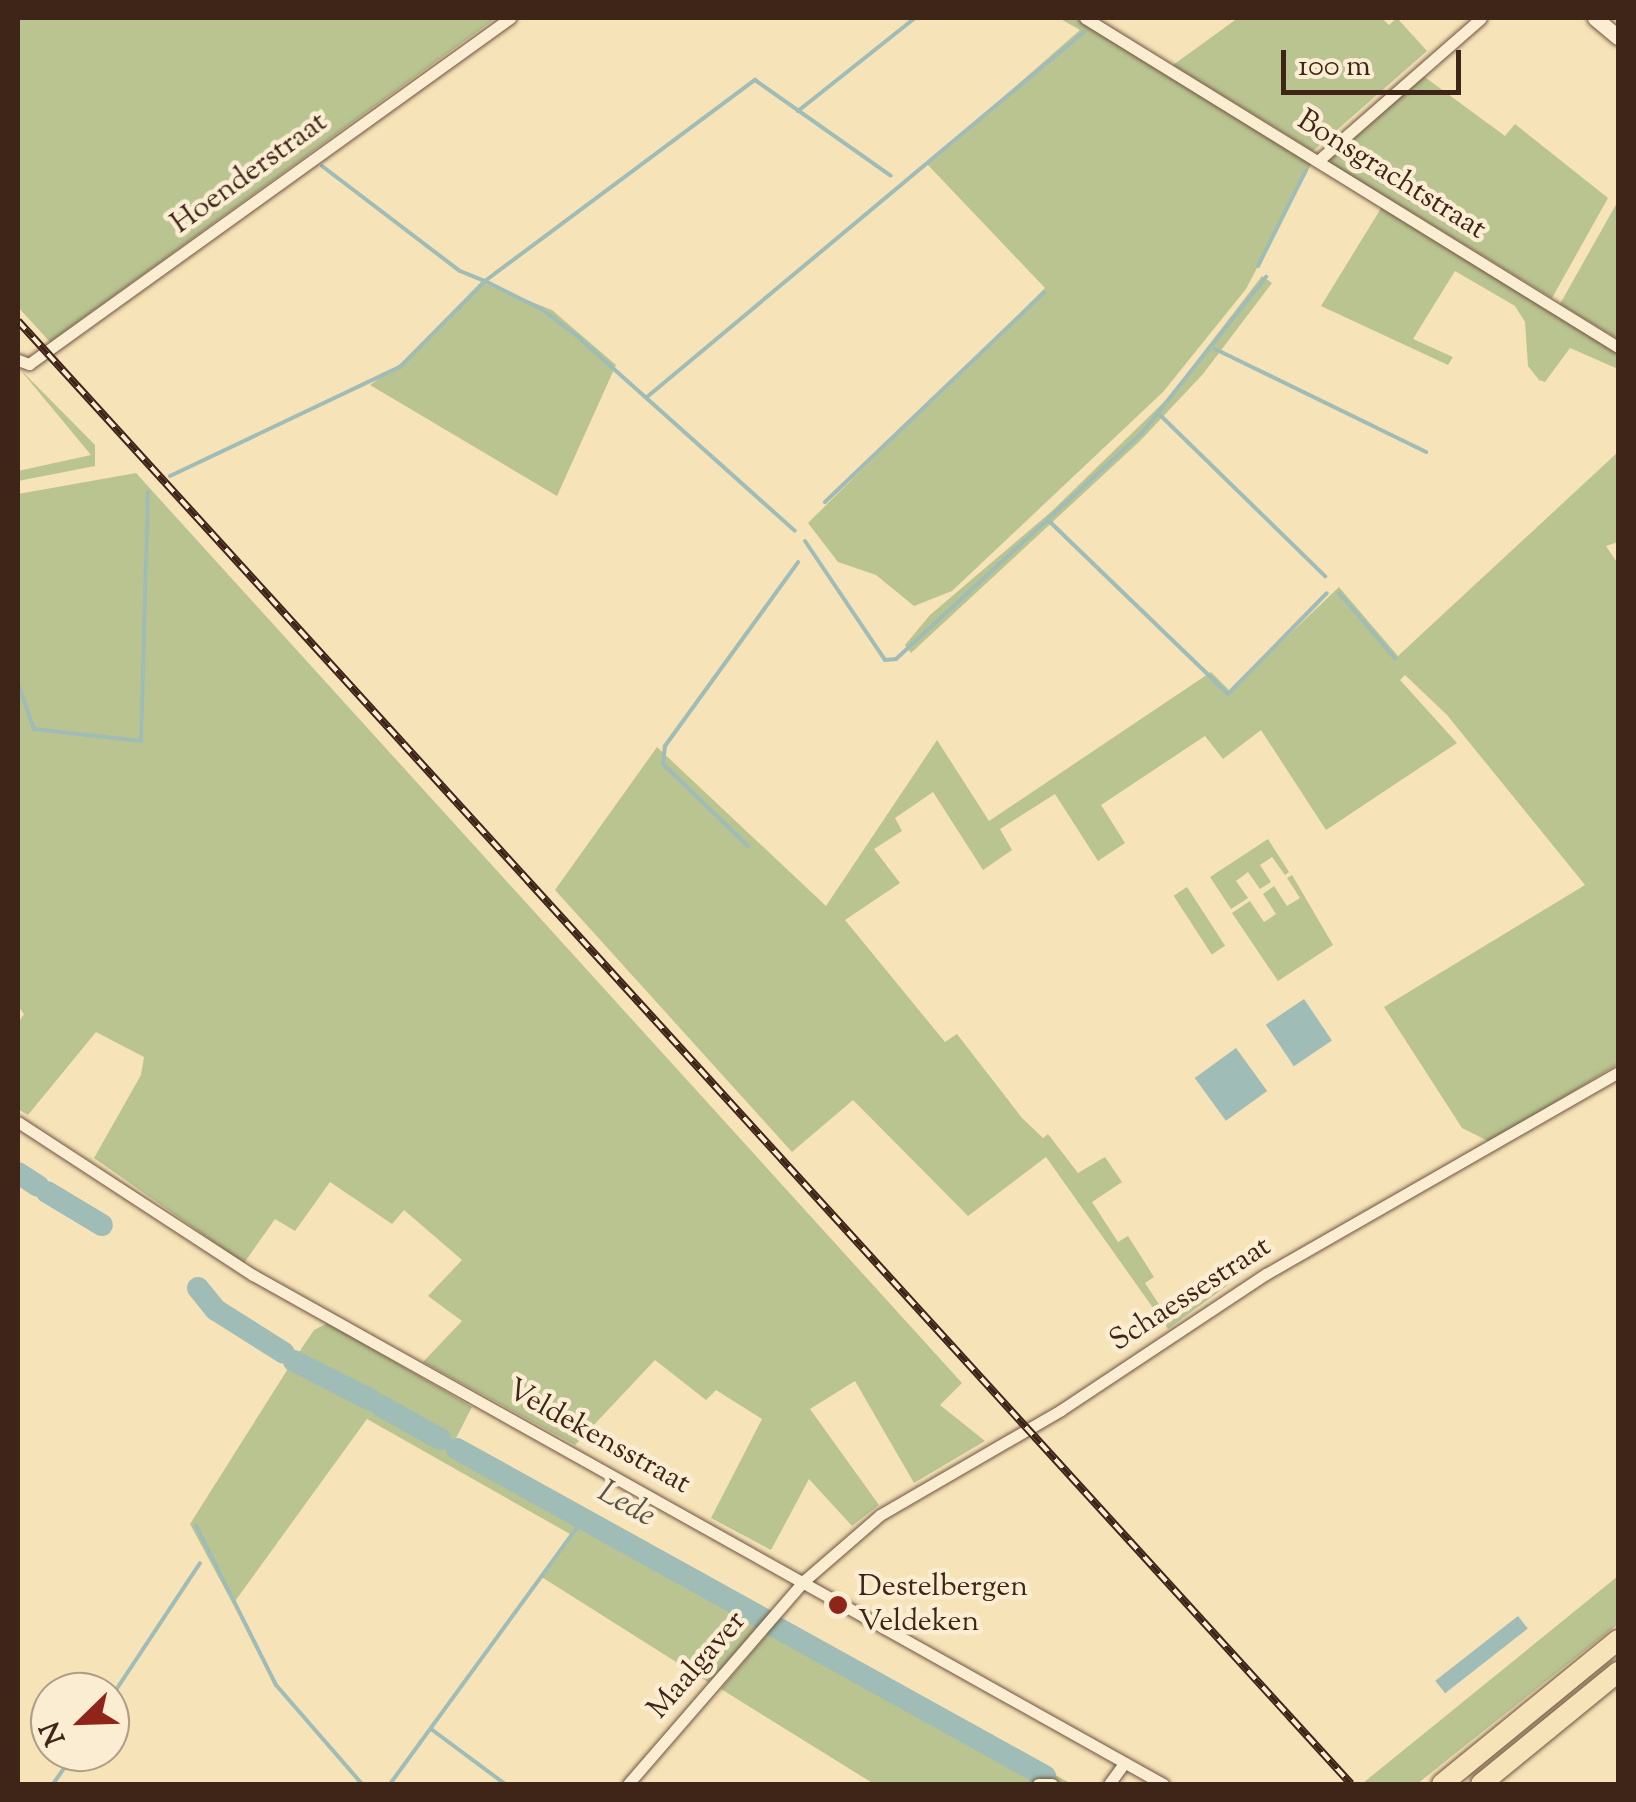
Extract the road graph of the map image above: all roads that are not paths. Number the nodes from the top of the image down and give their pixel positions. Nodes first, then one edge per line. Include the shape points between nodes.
1 (510, 18) edge
2 (1084, 18) edge
3 (1481, 18) edge
4 (1595, 18) edge
5 (1618, 36) edge
6 (1319, 160) junction
7 (1618, 347) edge
8 (18, 360) edge
9 (1618, 1072) edge
10 (18, 1122) edge
11 (805, 1580) junction
12 (1618, 1640) edge
13 (1618, 1672) edge
14 (1124, 1763) junction
15 (628, 1784) edge
16 (1038, 1784) edge
17 (1052, 1784) edge
18 (1108, 1784) edge
19 (1163, 1784) edge
20 (1442, 1784) edge
21 (1481, 1784) edge

1 - 8 street, Hoenderstraat via 30,364
2 - 6 street, Bonsgrachtstraat
3 - 6 street
4 - 5 street
6 - 7 street, Bonsgrachtstraat
9 - 11 street, Schaessestraat via 1266,1274 1040,1422 904,1498
10 - 11 street, Veldekensstraat via 253,1276
11 - 14 street, Veldekensstraat
11 - 15 street, Maalgaver
12 - 20 highway
13 - 21 highway
14 - 18 street
14 - 19 street, Veldekensstraat
16 - 17 street

